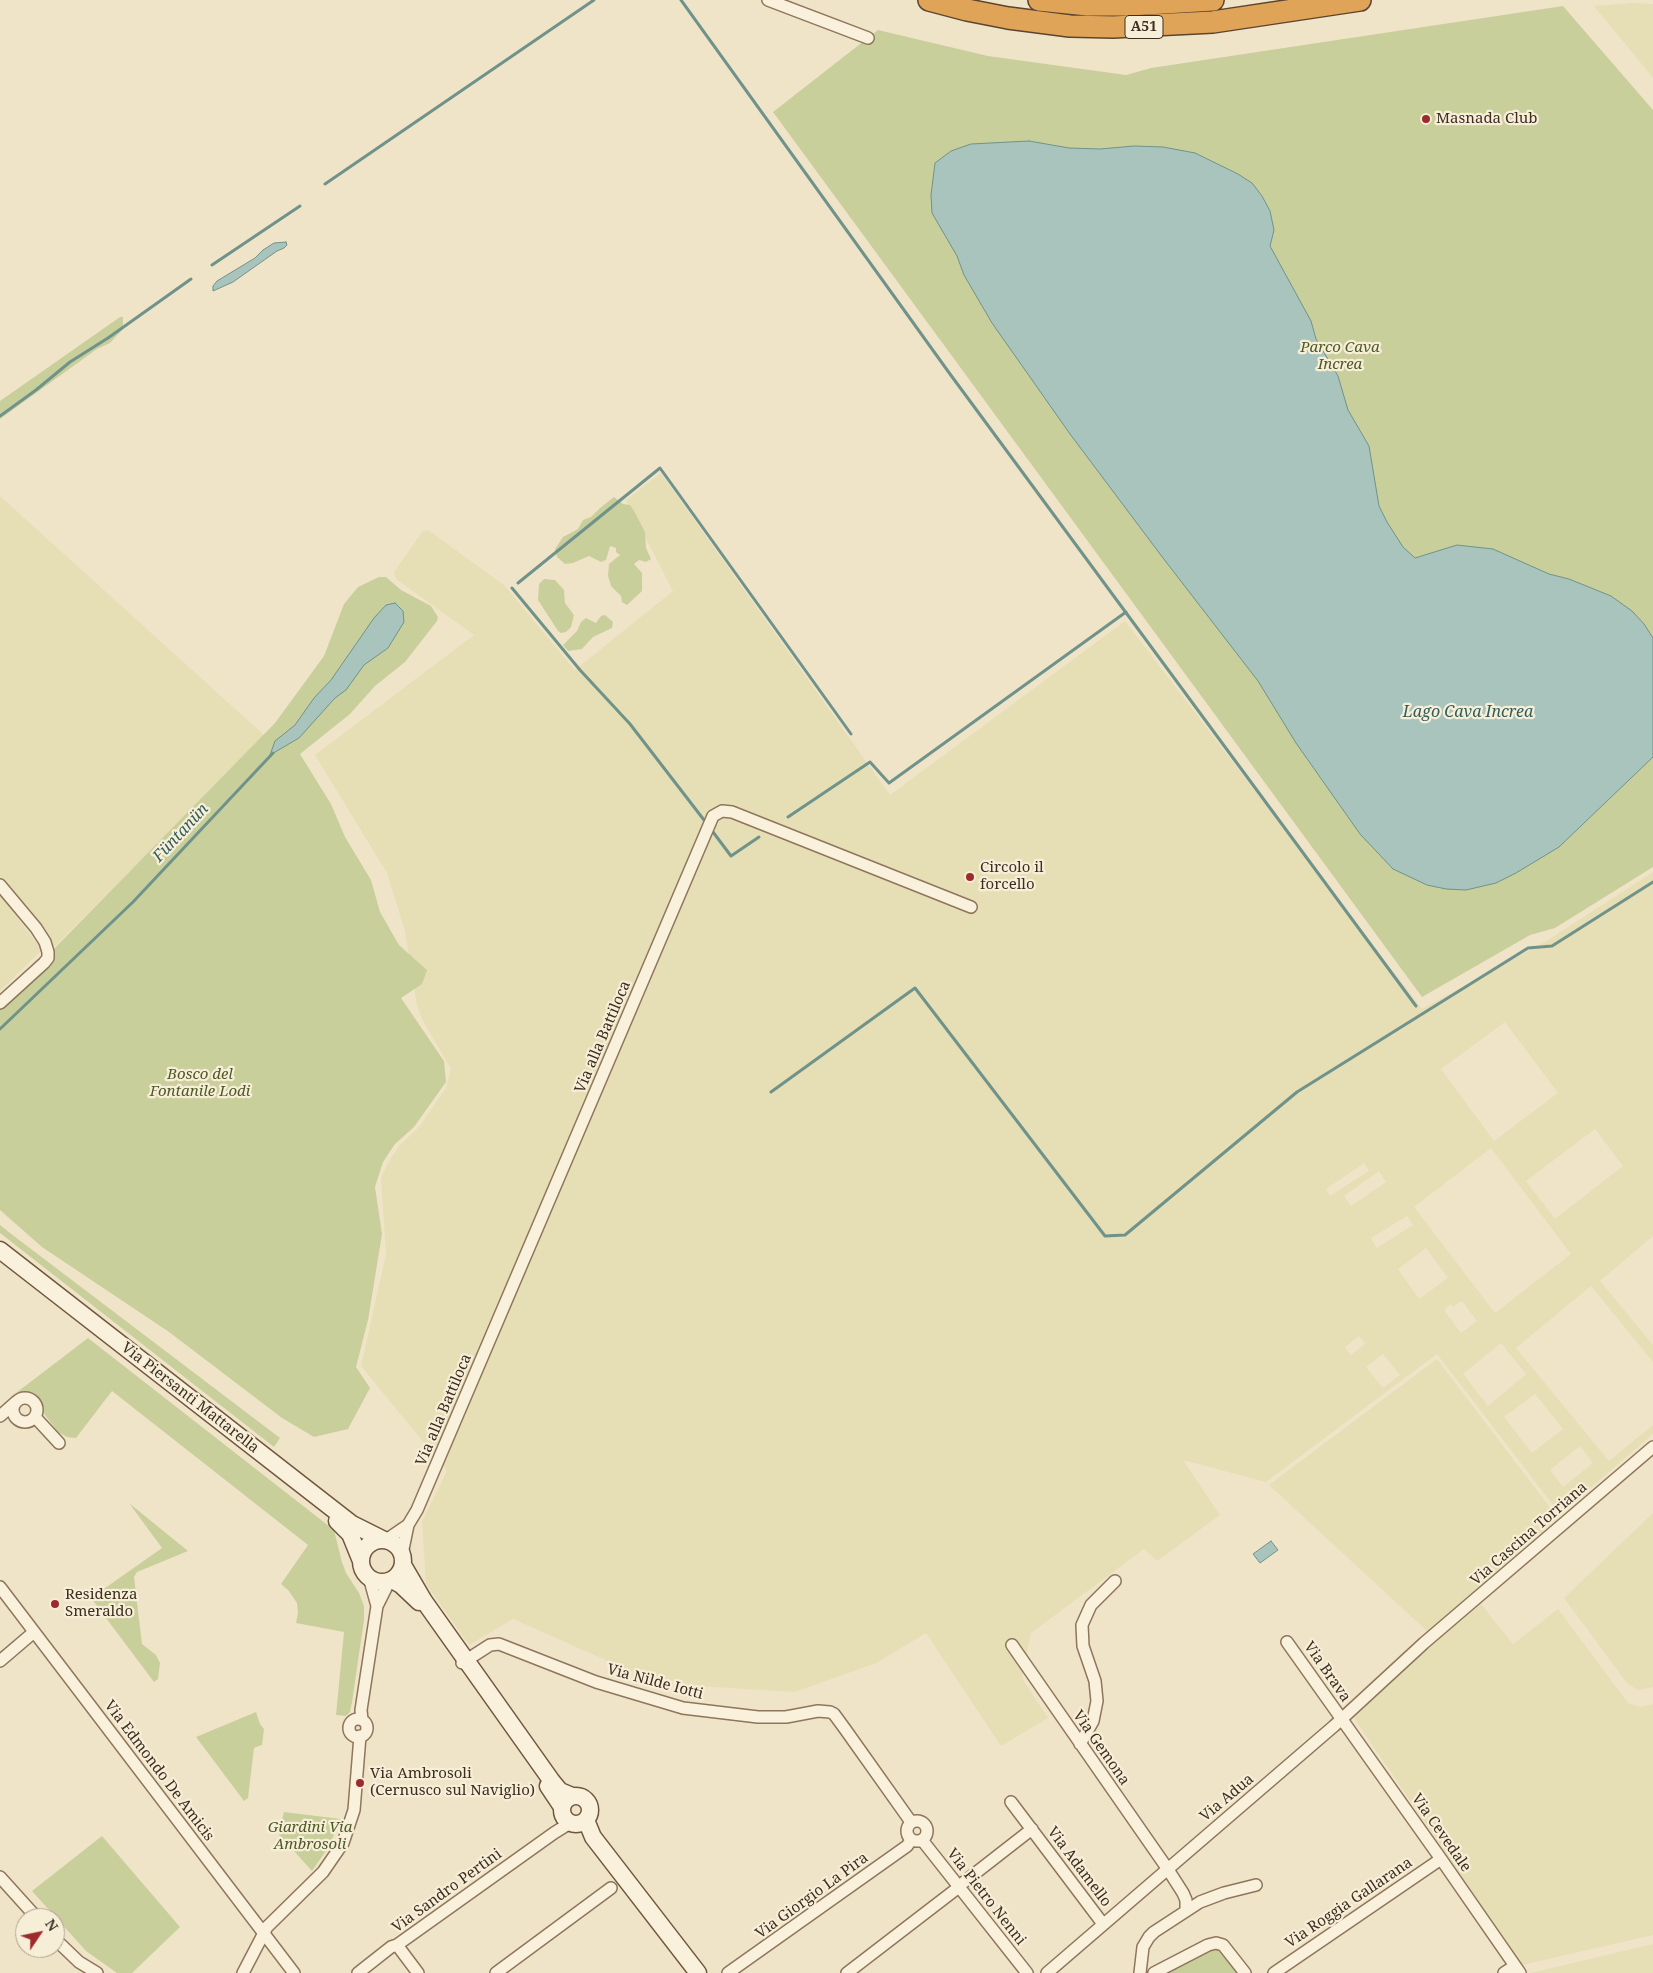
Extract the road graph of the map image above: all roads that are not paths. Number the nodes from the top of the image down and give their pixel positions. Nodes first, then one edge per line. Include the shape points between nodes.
1 (768, 0) edge
2 (929, 0) edge
3 (1038, 0) edge
4 (1213, 0) edge
5 (1360, 0) edge
6 (868, 38) dead end
7 (0, 885) edge
8 (971, 908) dead end
9 (0, 1003) edge
10 (0, 1250) edge
11 (0, 1258) edge
12 (16, 1402) junction
13 (0, 1415) edge
14 (14, 1416) junction
15 (35, 1417) junction
16 (59, 1443) dead end
17 (1653, 1447) edge
18 (408, 1525) junction
19 (385, 1540) junction
20 (403, 1559) junction
21 (361, 1562) junction
22 (368, 1578) junction
23 (390, 1581) junction
24 (1115, 1581) dead end
25 (0, 1587) edge
26 (378, 1606) junction
27 (34, 1632) junction
28 (1287, 1642) dead end
29 (1424, 1643) joint
30 (1012, 1645) dead end
31 (0, 1661) edge
32 (464, 1662) junction
33 (1342, 1720) junction
34 (1080, 1744) junction
35 (1011, 1802) dead end
36 (571, 1815) junction
37 (911, 1822) junction
38 (1032, 1829) junction
39 (917, 1840) junction
40 (1442, 1859) junction
41 (1167, 1868) junction
42 (0, 1877) edge
43 (961, 1885) junction
44 (1256, 1885) dead end
45 (611, 1888) dead end
46 (27, 1908) edge
47 (1186, 1910) junction
48 (1103, 1924) junction
49 (263, 1933) junction
50 (397, 1945) junction
51 (65, 1949) edge
52 (1517, 1969) edge
53 (97, 1973) edge
54 (243, 1973) edge
55 (294, 1973) edge
56 (358, 1973) edge
57 (418, 1973) edge
58 (496, 1973) edge
59 (689, 1973) edge
60 (698, 1973) edge
61 (728, 1973) edge
62 (847, 1973) edge
63 (1027, 1973) edge
64 (1047, 1973) edge
65 (1140, 1973) edge
66 (1154, 1973) edge
67 (1245, 1973) edge
68 (1274, 1973) edge
69 (1504, 1973) edge

1 - 6 street
2 - 5 highway, A51 via 1008,18 1113,28 1213,22
3 - 4 highway, A51 via 1130,6
7 - 9 street via 42,938 48,956
8 - 18 street, Via alla Battiloca via 732,812 716,813 710,820
10 - 19 street, Via Piersanti Mattarella via 352,1524
11 - 21 street, Via Piersanti Mattarella via 342,1524 350,1534
12 - 13 street
12 - 14 street
12 - 15 street via 22,1398 33,1400 37,1406
13 - 14 street
14 - 15 street via 24,1422
15 - 16 street
17 - 29 street, Via Cascina Torriana
18 - 19 street, Via alla Battiloca
18 - 20 street, Via alla Battiloca
19 - 20 street via 398,1547
19 - 21 street via 367,1546
20 - 23 street via 399,1574
20 - 32 street via 422,1598
21 - 22 street
22 - 23 street
22 - 26 street
23 - 26 street
23 - 32 street via 401,1586 417,1601
24 - 34 street via 1091,1605 1082,1625 1082,1642 1095,1681 1097,1701 1094,1722
25 - 27 street, Via Edmondo De Amicis
26 - 49 street via 359,1716 366,1729 357,1739 354,1810 343,1843 323,1872 276,1916
27 - 31 street
27 - 49 street, Via Edmondo De Amicis
28 - 33 street, Via Brava
29 - 33 street, Via Adua
30 - 34 street, Via Gemona
32 - 36 street
32 - 37 street, Via Nilde Iotti via 490,1645 499,1644 589,1679 672,1705 758,1717 786,1717 824,1711 834,1714
33 - 40 street, Via Cevedale
33 - 41 street, Via Adua
34 - 41 street, Via Gemona
35 - 38 street, Via Adamello
36 - 50 street, Via Sandro Pertini via 554,1833
36 - 59 street
36 - 60 street via 593,1837
37 - 39 street via 907,1833
37 - 39 street via 920,1821 926,1826 927,1835
38 - 43 street, Via Adamello
38 - 48 street, Via Adamello
39 - 43 street, Via Pietro Nenni
39 - 61 street, Via Giorgio La Pira
40 - 52 street, Via Cevedale
40 - 68 street, Via Roggia Gallarana
41 - 47 street, Via Gemona via 1183,1893
41 - 48 street, Via Adua
42 - 46 street
43 - 62 street, Via Adamello
43 - 63 street, Via Pietro Nenni
44 - 47 street via 1215,1896
45 - 58 street
47 - 65 street via 1149,1937 1142,1950
48 - 64 street, Via Adua
49 - 54 street
49 - 55 street, Via Edmondo De Amicis
50 - 56 street, Via Sandro Pertini
50 - 57 street
51 - 53 street
52 - 69 street
66 - 67 street via 1216,1943 1223,1946

